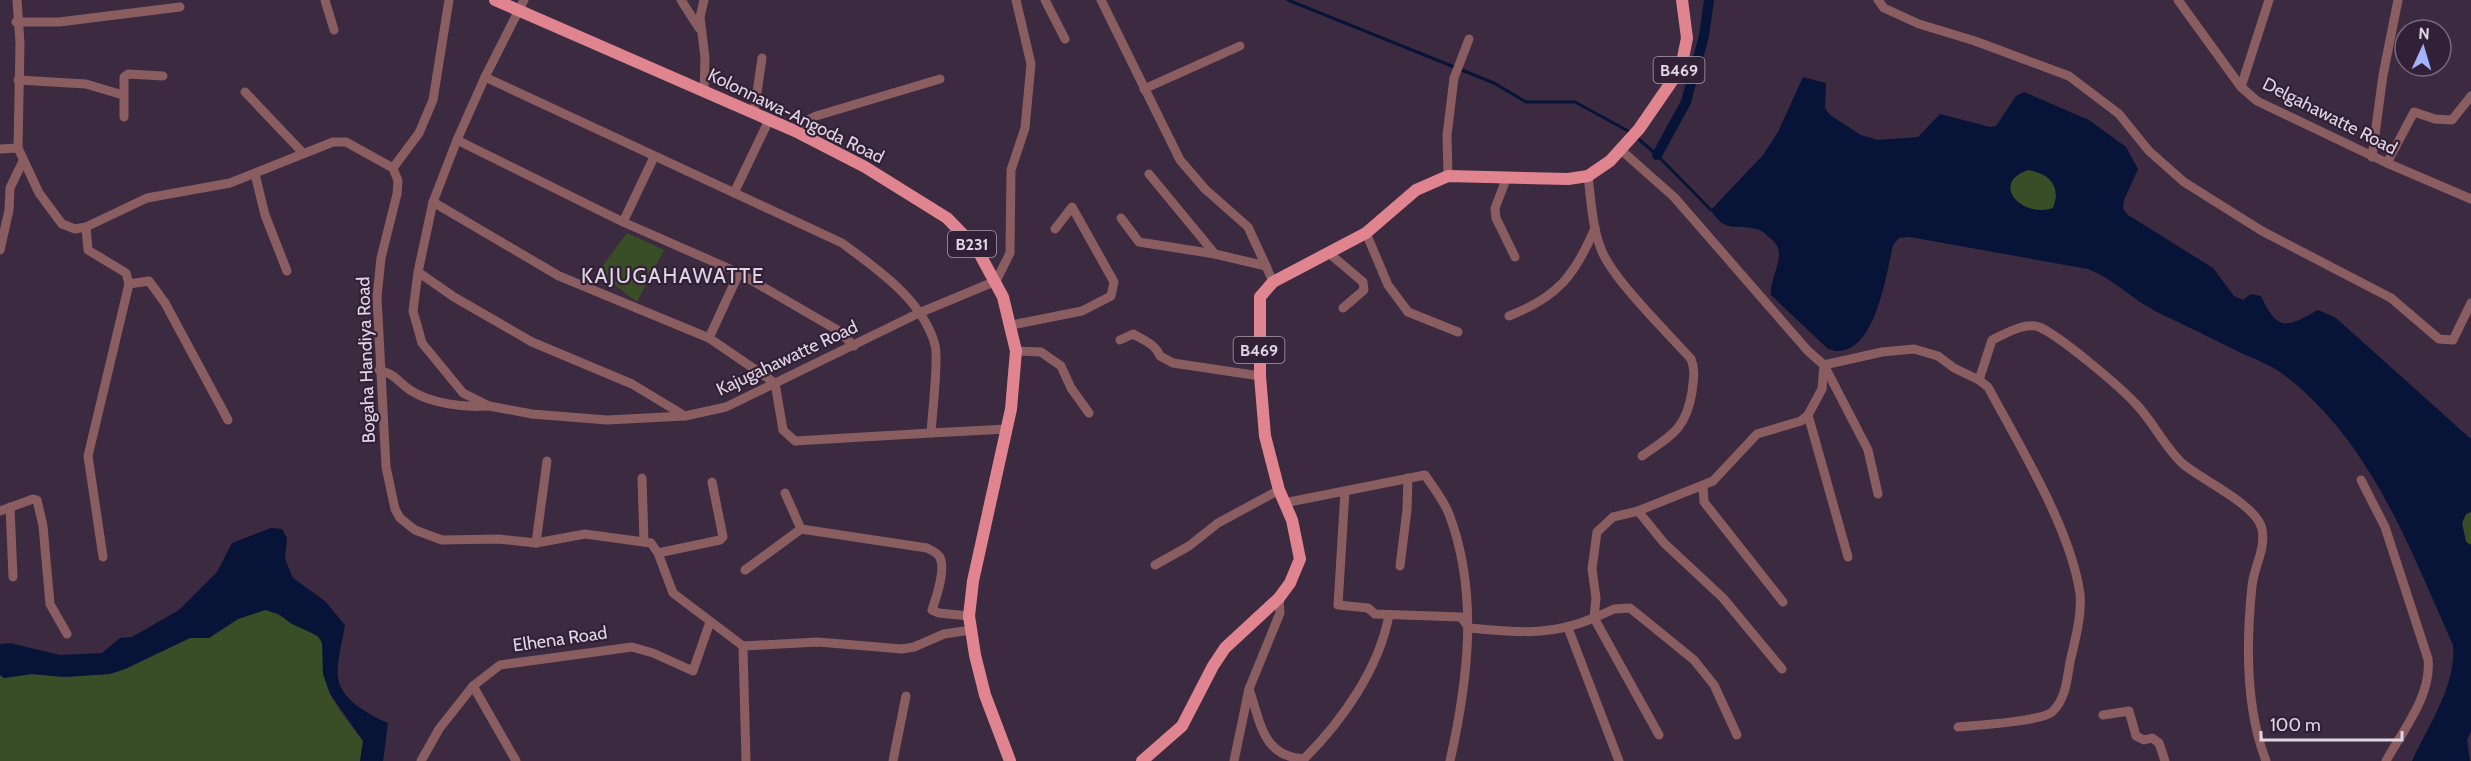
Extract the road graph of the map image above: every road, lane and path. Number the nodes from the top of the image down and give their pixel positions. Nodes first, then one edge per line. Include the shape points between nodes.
1 (17, 0) edge
2 (325, 0) edge
3 (449, 0) edge
4 (495, 0) edge
5 (681, 0) edge
6 (704, 0) edge
7 (1016, 0) edge
8 (1045, 0) edge
9 (1101, 0) edge
10 (1682, 0) edge
11 (1878, 0) edge
12 (2269, 0) edge
13 (2398, 0) edge
14 (2182, 2) edge
15 (520, 5) edge
16 (180, 7) dead end
17 (16, 22) junction
18 (334, 30) dead end
19 (702, 33) junction
20 (1065, 39) dead end
21 (1469, 39) dead end
22 (1240, 46) dead end
23 (762, 58) dead end
24 (163, 76) dead end
25 (484, 76) junction
26 (18, 80) junction
27 (940, 80) dead end
28 (2241, 87) junction
29 (1144, 88) junction
30 (704, 91) junction
31 (245, 92) dead end
32 (123, 96) junction
33 (2471, 96) edge
34 (754, 113) junction
35 (124, 117) dead end
36 (769, 120) junction
37 (795, 131) junction
38 (457, 140) junction
39 (18, 148) junction
40 (0, 149) edge
41 (1621, 150) junction
42 (303, 153) junction
43 (654, 157) junction
44 (2372, 157) junction
45 (23, 161) junction
46 (2387, 164) junction
47 (393, 168) junction
48 (255, 174) junction
49 (1149, 174) dead end
50 (1448, 176) junction
51 (1588, 176) junction
52 (1507, 177) junction
53 (734, 193) junction
54 (2471, 199) edge
55 (433, 202) junction
56 (1121, 218) dead end
57 (623, 222) junction
58 (86, 227) junction
59 (1595, 228) junction
60 (1055, 229) dead end
61 (1366, 233) junction
62 (0, 250) edge
63 (1215, 254) junction
64 (1330, 254) junction
65 (1515, 257) dead end
66 (1266, 266) junction
67 (287, 271) dead end
68 (417, 272) junction
69 (739, 273) junction
70 (996, 281) junction
71 (1273, 282) junction
72 (129, 284) junction
73 (2471, 303) edge
74 (1343, 308) dead end
75 (919, 313) junction
76 (1509, 316) dead end
77 (1012, 325) junction
78 (1458, 332) dead end
79 (709, 338) junction
80 (1120, 340) dead end
81 (854, 346) junction
82 (1016, 351) junction
83 (1824, 365) junction
84 (379, 370) junction
85 (1260, 376) junction
86 (1978, 380) junction
87 (776, 383) junction
88 (489, 406) junction
89 (1089, 413) dead end
90 (1808, 415) junction
91 (685, 416) junction
92 (228, 420) dead end
93 (1006, 429) junction
94 (931, 433) junction
95 (1642, 456) dead end
96 (547, 461) dead end
97 (642, 478) dead end
98 (1408, 478) junction
99 (2361, 480) dead end
100 (712, 483) dead end
101 (1703, 486) junction
102 (1279, 490) junction
103 (1345, 490) junction
104 (784, 493) dead end
105 (1878, 494) dead end
106 (1284, 503) junction
107 (10, 507) junction
108 (0, 511) edge
109 (1638, 511) junction
110 (801, 529) junction
111 (644, 542) junction
112 (536, 543) junction
113 (658, 553) junction
114 (103, 557) dead end
115 (1848, 557) dead end
116 (1155, 565) dead end
117 (1400, 566) dead end
118 (745, 570) dead end
119 (13, 577) dead end
120 (1279, 598) junction
121 (1783, 602) dead end
122 (1389, 615) junction
123 (969, 616) junction
124 (1594, 618) junction
125 (711, 622) junction
126 (1469, 628) junction
127 (1568, 628) junction
128 (971, 630) junction
129 (67, 634) dead end
130 (743, 646) junction
131 (1782, 669) dead end
132 (473, 686) junction
133 (1249, 689) junction
134 (906, 696) dead end
135 (2103, 715) dead end
136 (1958, 727) dead end
137 (1659, 735) dead end
138 (1737, 735) dead end
139 (421, 761) edge
140 (516, 761) edge
141 (746, 761) edge
142 (893, 761) edge
143 (1010, 761) edge
144 (1142, 761) edge
145 (1234, 761) edge
146 (1449, 761) edge
147 (1619, 761) edge
148 (2165, 761) edge
149 (2266, 761) edge
150 (2386, 761) edge

1 - 17 street
2 - 18 street
3 - 47 street via 433,100 419,133
4 - 15 main road, Kolonnawa-Angoda Road / B231
5 - 19 street
6 - 19 street
7 - 70 street via 1031,64 1025,128 1011,170 1010,253
8 - 20 street
9 - 29 street
10 - 41 main road, B469 via 1688,38 1681,68
11 - 73 street via 1884,8 1919,24 2069,76 2119,114 2148,151 2184,182 2262,231 2391,297 2439,339 2453,340
12 - 28 street
13 - 44 street
14 - 28 street, Delgahawatte Road
15 - 25 street, Kajugahawatte Road
15 - 30 main road, Kolonnawa-Angoda Road / B231
16 - 17 street via 59,22
17 - 26 street via 20,43
19 - 30 street
21 - 50 street via 1454,78 1447,135
22 - 29 street
23 - 34 street
24 - 32 street via 128,74 124,77
25 - 38 street, Kajugahawatte Road
25 - 43 street
26 - 32 street via 86,84
26 - 39 street
27 - 37 street via 816,116
28 - 44 street, Delgahawatte Road via 2257,101
29 - 66 street via 1180,160 1205,189 1248,227
30 - 34 main road, Kolonnawa-Angoda Road / B231
31 - 42 street
32 - 35 street
33 - 46 street via 2452,120 2414,112
34 - 36 main road, Kolonnawa-Angoda Road / B231
36 - 37 main road, Kolonnawa-Angoda Road / B231
36 - 53 street
37 - 70 main road, Kolonnawa-Angoda Road / B231 via 865,167 947,218 977,249
38 - 55 street, Kajugahawatte Road
38 - 57 street
39 - 40 street
39 - 45 street
41 - 51 main road, B469
41 - 83 street via 1674,197
42 - 47 street via 333,142 346,142
42 - 48 street
43 - 53 street
43 - 57 street
44 - 46 street, Delgahawatte Road
45 - 58 street via 39,193 62,224 75,229
45 - 62 street via 10,188
46 - 54 street, Delgahawatte Road
47 - 84 street, Bogaha Handiya Road via 398,180 397,194 381,258 377,297
48 - 58 street via 230,183 147,198
48 - 67 street via 265,215
49 - 63 street
50 - 52 main road
50 - 61 main road via 1416,190
51 - 52 main road
51 - 59 street
52 - 65 street via 1495,208 1496,218
53 - 75 street via 842,243 886,275
55 - 68 street, Kajugahawatte Road
55 - 79 street via 559,276
56 - 63 street via 1139,242
57 - 69 street
58 - 72 street via 88,250 126,273
59 - 76 street via 1584,255 1557,290 1538,305
59 - 95 street via 1611,268 1691,359 1695,369 1688,414 1673,434
60 - 77 street via 1072,207 1114,282 1112,296 1082,311
61 - 64 main road
61 - 78 street via 1388,285 1408,312
63 - 66 street
64 - 71 main road
64 - 74 street via 1364,282 1364,290
66 - 71 street
68 - 88 street, Kajugahawatte Road via 413,311 422,343 463,393
68 - 91 street via 532,342 632,384
69 - 79 street
69 - 81 street via 839,331
70 - 75 street, Kajugahawatte Road
70 - 77 main road, Kolonnawa-Angoda Road / B231
71 - 85 main road, B469 via 1260,297 1258,306
72 - 92 street via 149,281 165,303
72 - 114 street via 88,456
75 - 81 street, Kajugahawatte Road
75 - 94 street via 936,345
77 - 82 main road, Kolonnawa-Angoda Road / B231
79 - 87 street
80 - 85 street via 1132,334 1157,348 1160,356 1173,363
81 - 87 street, Kajugahawatte Road
82 - 89 street via 1041,352 1061,366
82 - 93 main road, Kolonnawa-Angoda Road / B231
83 - 86 street via 1914,349 1938,356
83 - 90 street via 1822,389
83 - 105 street via 1868,450
84 - 88 street via 393,374 410,390 441,402
84 - 112 street, Bogaha Handiya Road via 386,467 400,518 415,530 442,540
85 - 102 main road, B469 via 1265,436
86 - 136 street via 1988,387 2070,550 2080,596 2079,620 2063,698 2050,713 2025,720
86 - 149 street via 1992,340 2021,327 2038,327 2074,351 2135,403 2182,463 2254,514 2262,527 2263,547 2252,583 2247,653 2259,742
87 - 91 street, Kajugahawatte Road via 726,407
87 - 94 street via 783,430 795,441
88 - 91 street, Kajugahawatte Road via 607,420
90 - 101 street via 1801,421 1757,434 1713,481
90 - 115 street
93 - 94 street
93 - 123 main road, Kolonnawa-Angoda Road / B231
96 - 112 street
97 - 111 street
98 - 103 street
98 - 117 street
98 - 126 street via 1425,475 1449,512 1461,552
99 - 150 street via 2385,527 2430,672 2427,687
100 - 113 street via 723,537
101 - 109 street
101 - 121 street via 1704,502
102 - 106 main road, B469
102 - 116 street via 1218,523 1190,546
103 - 106 street
103 - 122 street via 1338,605
104 - 110 street
106 - 120 main road, B469 via 1292,520 1300,559
107 - 108 street
107 - 119 street
107 - 129 street via 37,500 50,604
109 - 124 street via 1613,517 1597,532 1592,569
109 - 131 street via 1664,543 1723,598
110 - 118 street
110 - 123 street via 927,548 939,555 942,562 932,610
111 - 112 street, Bogaha Handiya Road via 585,534
111 - 113 street via 651,543
113 - 125 street via 673,593
120 - 133 street via 1280,613
120 - 144 main road, B469 via 1225,648 1182,726
122 - 126 street via 1461,617
122 - 133 street via 1384,640 1360,687 1322,741 1304,759 1288,758 1269,745
123 - 128 main road, Kolonnawa-Angoda Road / B231
124 - 127 street
124 - 137 street
124 - 138 street via 1614,609 1630,608 1694,660 1714,685
125 - 130 street
125 - 132 street, Elhena Road via 693,671 643,650 612,648 500,665
126 - 127 street via 1535,633
126 - 146 street via 1458,724
127 - 147 street
128 - 130 street via 944,634 914,648 902,649 818,642
128 - 143 main road, Kolonnawa-Angoda Road / B231 via 985,695
130 - 141 street
132 - 139 street, Elhena Road via 439,729
132 - 140 street
133 - 145 street
134 - 142 street
135 - 148 street via 2129,711 2136,736 2159,743

